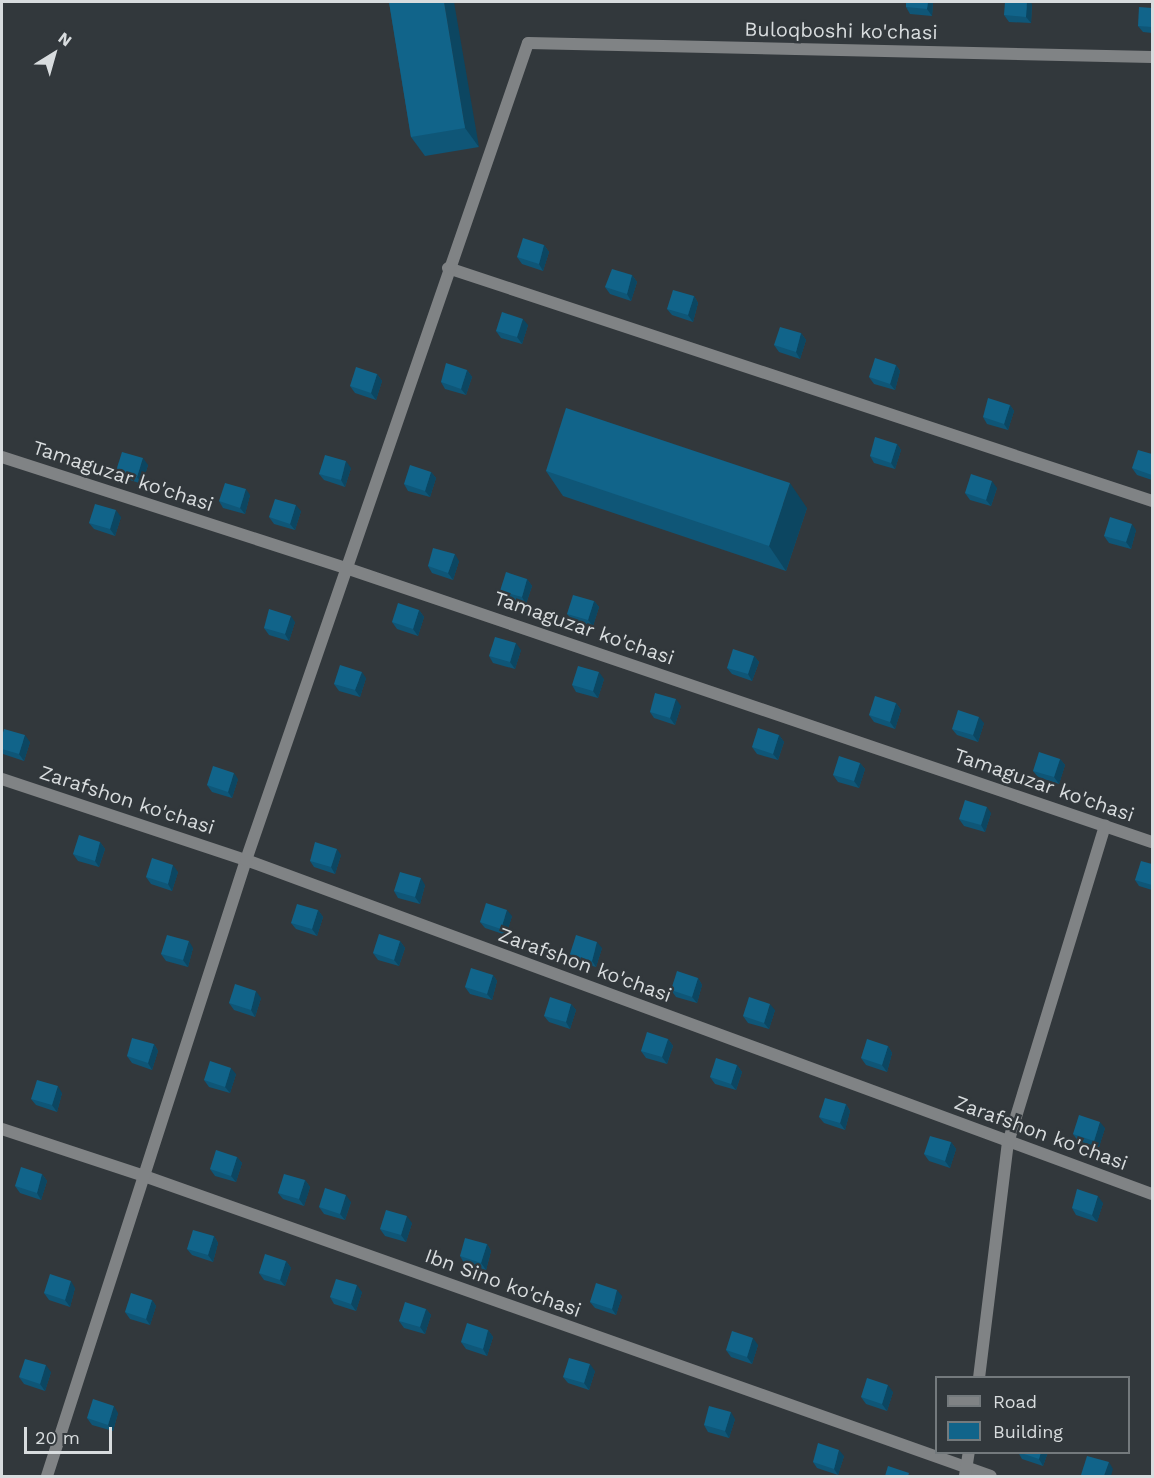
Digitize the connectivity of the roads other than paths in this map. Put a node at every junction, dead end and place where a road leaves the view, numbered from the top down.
1 (1152, 57) edge
2 (448, 268) junction
3 (2, 457) edge
4 (1152, 501) edge
5 (346, 568) junction
6 (2, 779) edge
7 (1105, 826) junction
8 (1152, 842) edge
9 (246, 860) junction
10 (2, 1129) edge
11 (1008, 1143) junction
12 (147, 1177) junction
13 (1152, 1194) edge
14 (979, 1376) edge
15 (969, 1454) edge
16 (966, 1472) edge
17 (47, 1476) edge
18 (991, 1476) edge

1 - 2 street, Buloqboshi ko'chasi
2 - 4 street
2 - 5 street
3 - 5 street, Tamaguzar ko'chasi
5 - 7 street, Tamaguzar ko'chasi
5 - 9 street
6 - 9 street, Zarafshon ko'chasi
7 - 8 street, Tamaguzar ko'chasi
7 - 11 street
9 - 11 street, Zarafshon ko'chasi
9 - 12 street
10 - 12 street, Ibn Sino ko'chasi
11 - 13 street, Zarafshon ko'chasi
11 - 14 street
12 - 16 street, Ibn Sino ko'chasi
12 - 17 street
15 - 16 street
16 - 18 street, Ibn Sino ko'chasi

